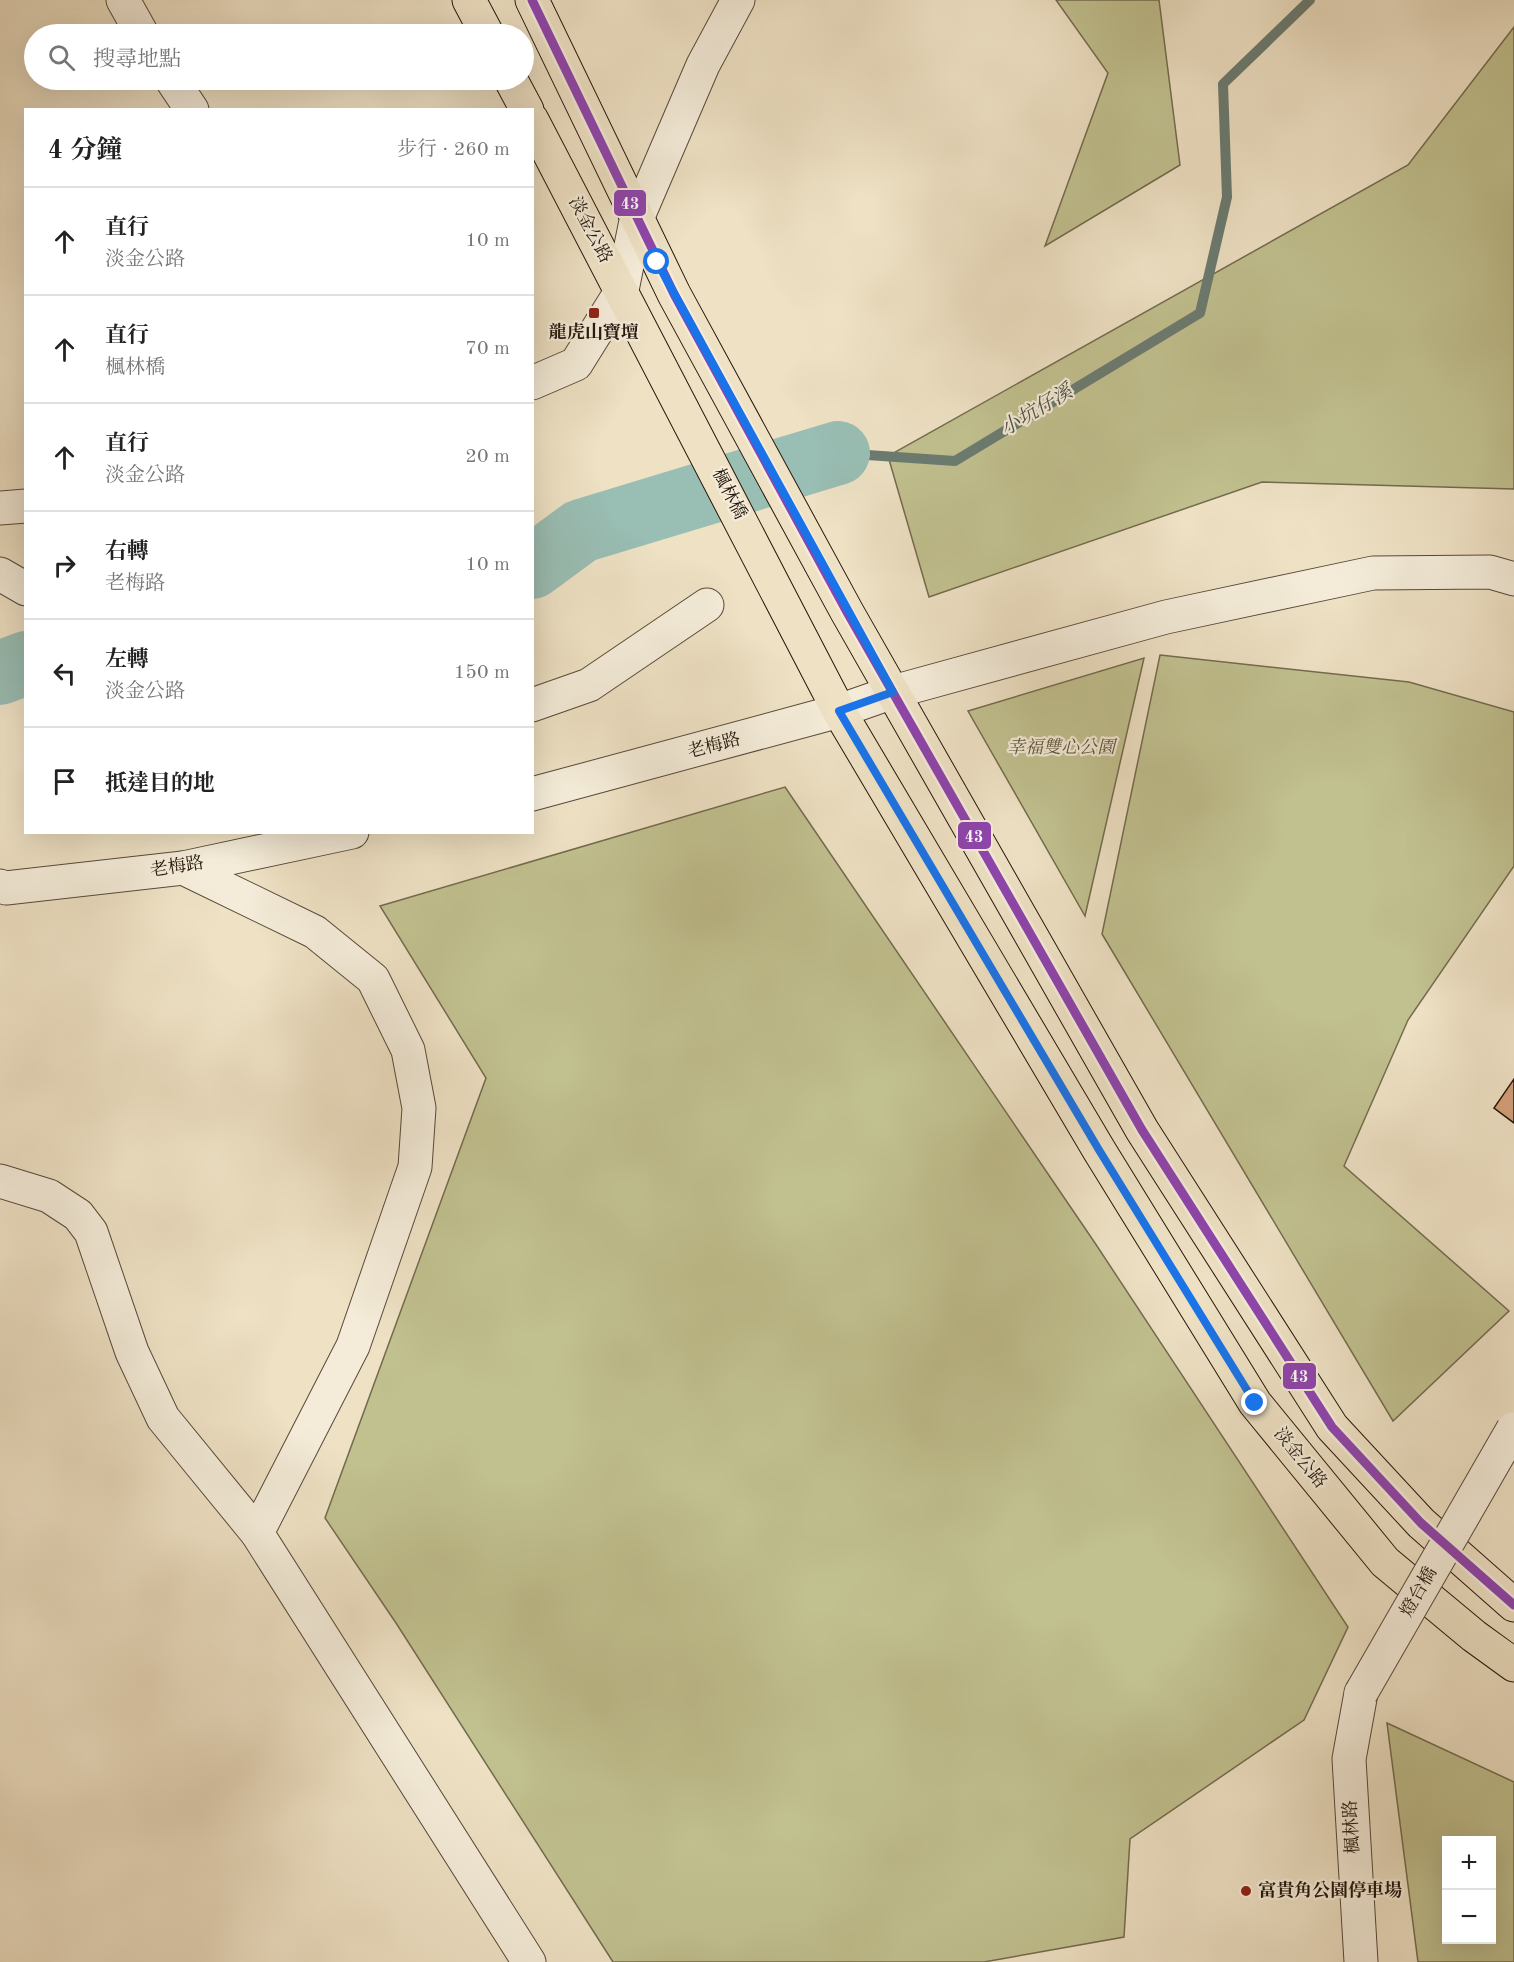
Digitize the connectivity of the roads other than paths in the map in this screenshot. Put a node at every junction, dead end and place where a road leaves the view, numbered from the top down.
1 (123, 0) edge
2 (469, 0) edge
3 (532, 0) edge
4 (738, 0) edge
5 (136, 24) edge
6 (482, 24) edge
7 (179, 90) edge
8 (516, 90) edge
9 (191, 108) edge
10 (526, 108) edge
11 (534, 124) edge
12 (636, 221) junction
13 (622, 290) junction
14 (648, 339) joint
15 (534, 382) edge
16 (24, 506) edge
17 (0, 508) edge
18 (0, 574) edge
19 (1514, 579) edge
20 (24, 588) edge
21 (707, 605) dead end
22 (809, 649) joint
23 (893, 692) junction
24 (534, 704) edge
25 (839, 711) junction
26 (534, 794) edge
27 (337, 834) edge
28 (314, 837) edge
29 (183, 868) junction
30 (0, 886) edge
31 (0, 1181) edge
32 (1514, 1428) edge
33 (256, 1533) junction
34 (1514, 1605) edge
35 (1514, 1665) edge
36 (1361, 1693) joint
37 (529, 1962) edge
38 (1361, 1962) edge

1 - 5 street
2 - 6 main road
3 - 12 main road
4 - 12 street
7 - 9 street
8 - 10 main road
11 - 13 main road, 淡金公路
12 - 13 street
12 - 23 main road
13 - 14 main road, 淡金公路
13 - 15 street
14 - 22 main road, 楓林橋
16 - 17 street
18 - 20 street
19 - 23 street, 老梅路
21 - 24 street
22 - 25 main road, 淡金公路
23 - 25 street, 老梅路
23 - 34 main road
25 - 26 street, 老梅路
25 - 35 main road, 淡金公路
27 - 28 street, 老梅路
28 - 29 street, 老梅路
29 - 30 street, 老梅路
29 - 33 street
31 - 33 street
32 - 36 street, 燈台橋, bridge
33 - 37 street
36 - 38 street, 楓林路

